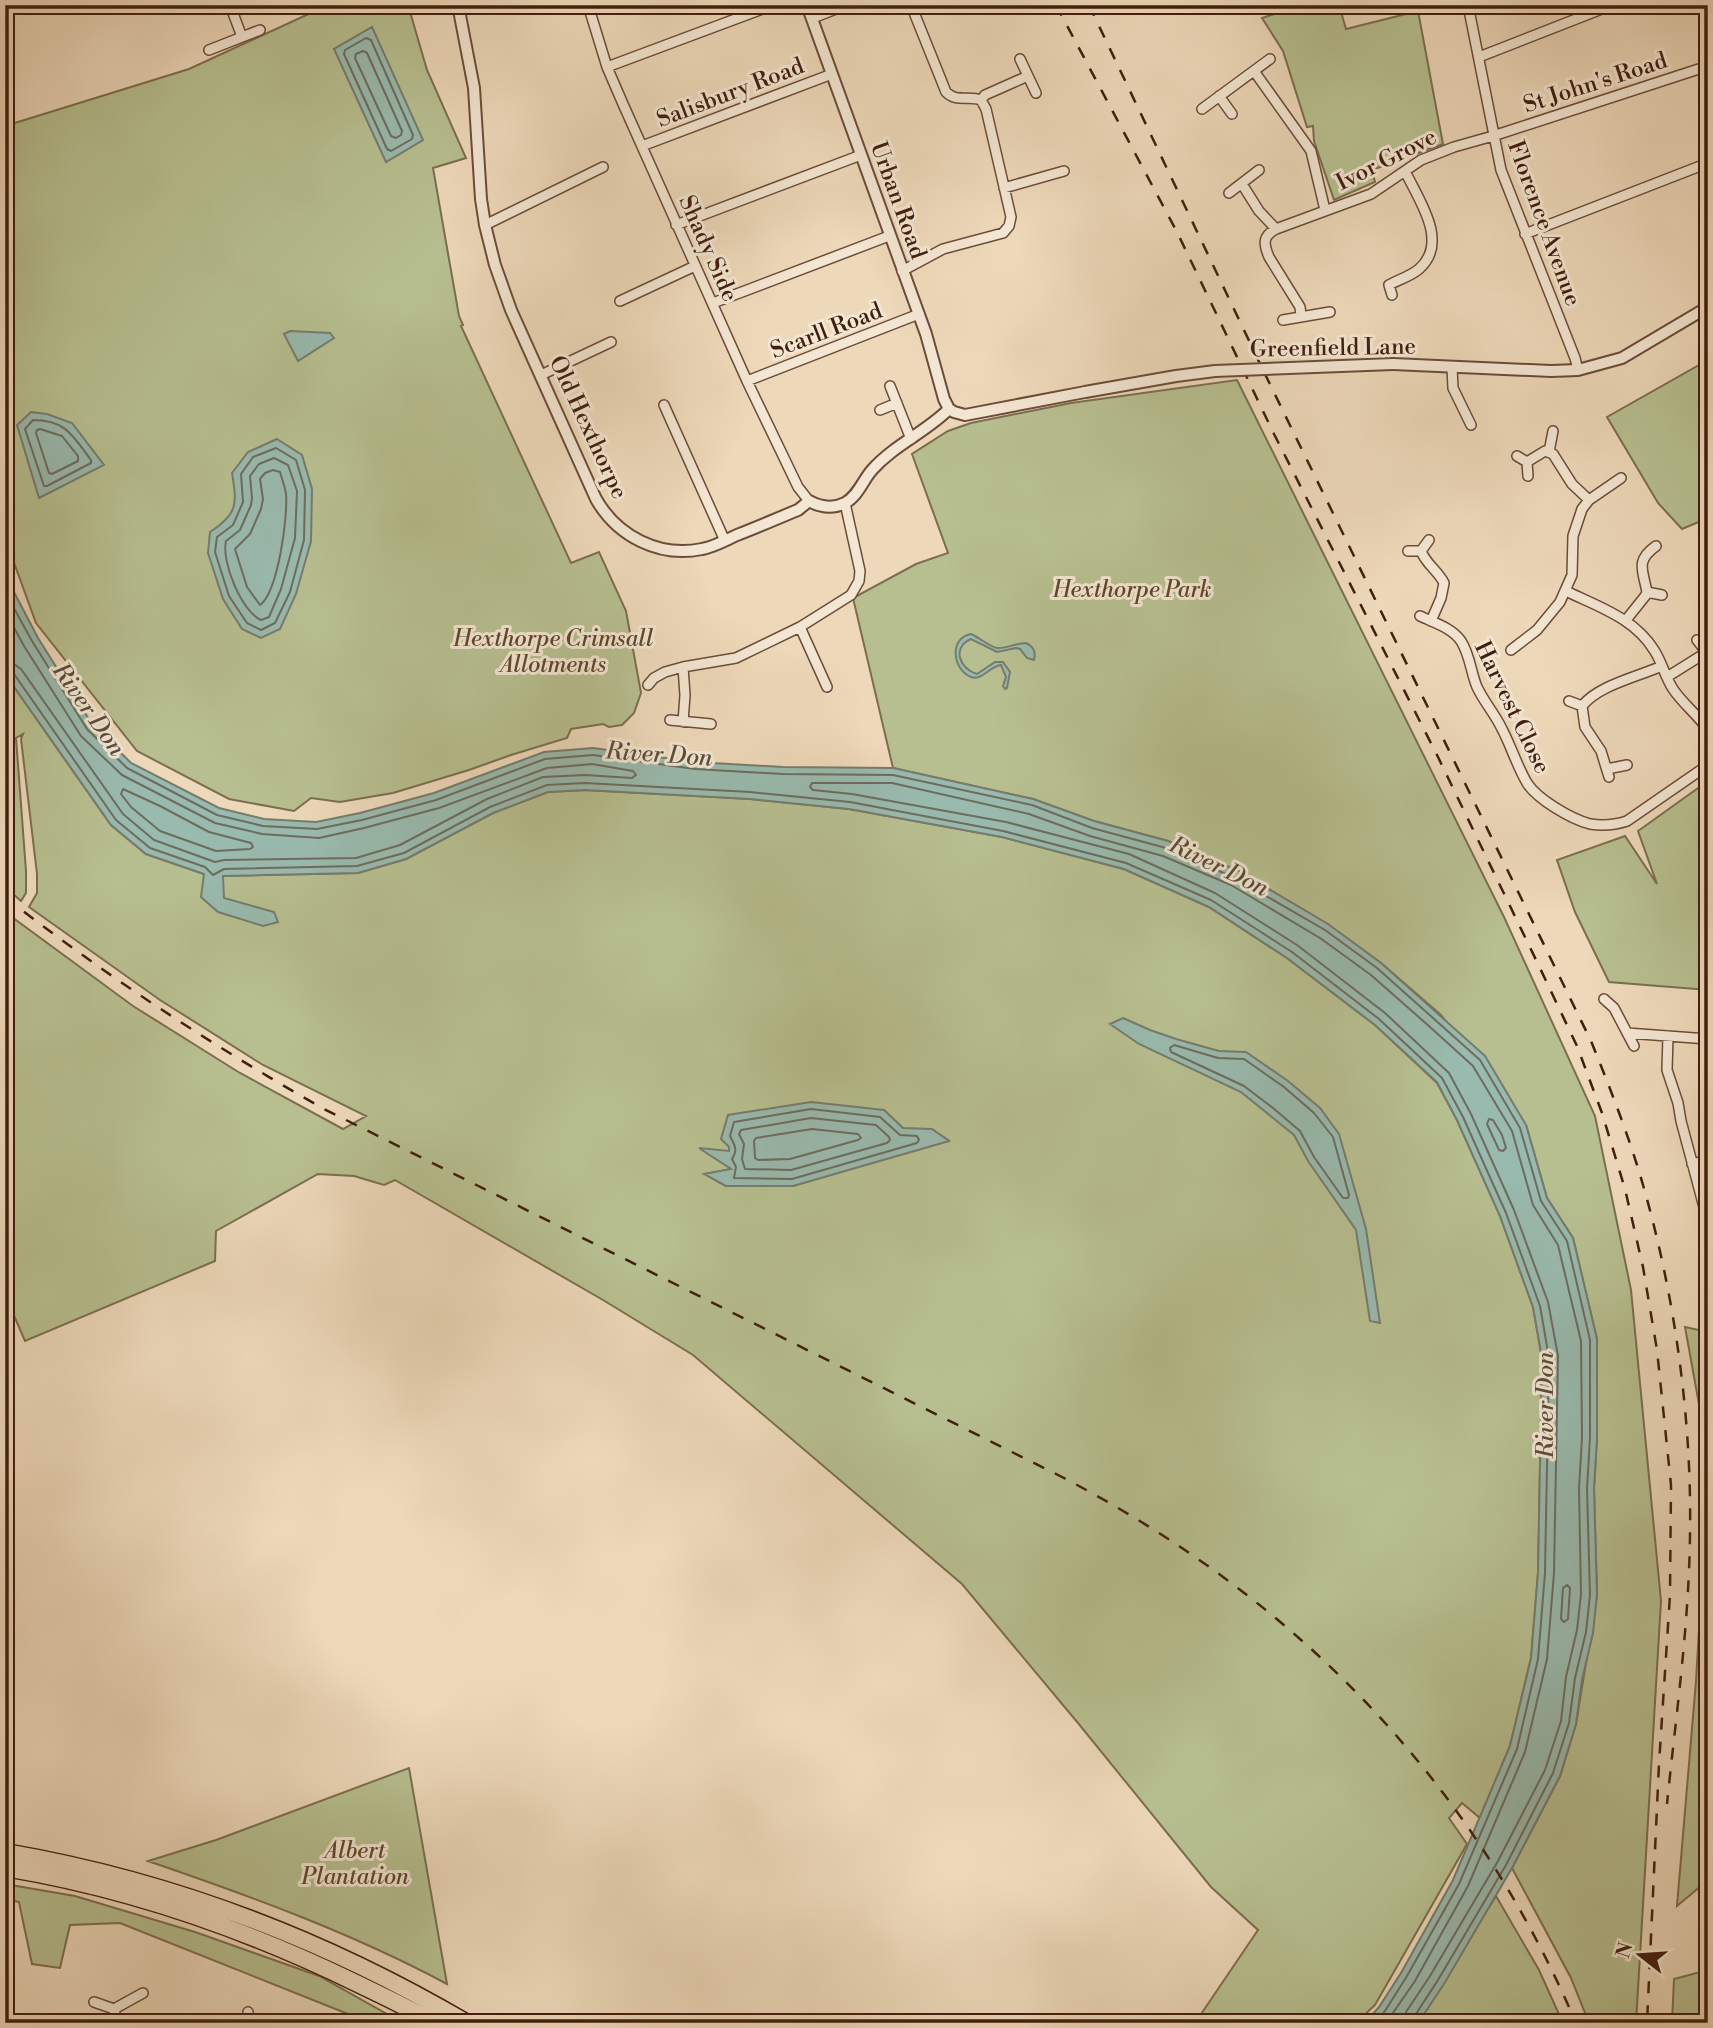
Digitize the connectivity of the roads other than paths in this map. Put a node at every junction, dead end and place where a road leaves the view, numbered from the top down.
1 (230, 5) edge
2 (458, 5) edge
3 (588, 5) edge
4 (773, 5) edge
5 (807, 5) edge
6 (846, 5) edge
7 (911, 5) edge
8 (1468, 5) edge
9 (1612, 5) edge
10 (813, 18) junction
11 (260, 30) dead end
12 (242, 37) junction
13 (209, 50) dead end
14 (1479, 57) junction
15 (1020, 59) dead end
16 (1270, 59) dead end
17 (1708, 66) edge
18 (607, 67) junction
19 (1254, 71) junction
20 (832, 74) junction
21 (1028, 76) junction
22 (1036, 93) dead end
23 (1219, 96) junction
24 (981, 100) junction
25 (1202, 109) dead end
26 (1232, 114) dead end
27 (1493, 136) junction
28 (642, 146) junction
29 (861, 155) junction
30 (1708, 163) edge
31 (603, 167) dead end
32 (1259, 170) dead end
33 (1064, 171) dead end
34 (1405, 171) junction
35 (1242, 184) junction
36 (1004, 188) junction
37 (1228, 193) dead end
38 (1325, 210) junction
39 (485, 225) junction
40 (677, 225) junction
41 (1276, 229) junction
42 (1525, 234) junction
43 (890, 236) junction
44 (695, 266) junction
45 (902, 271) junction
46 (1392, 295) dead end
47 (620, 300) dead end
48 (713, 303) junction
49 (1708, 307) edge
50 (1330, 312) dead end
51 (919, 314) junction
52 (1301, 316) junction
53 (1283, 320) dead end
54 (611, 342) dead end
55 (1452, 368) junction
56 (1578, 370) junction
57 (541, 376) junction
58 (747, 380) junction
59 (890, 386) dead end
60 (897, 403) junction
61 (664, 405) dead end
62 (949, 409) junction
63 (880, 410) dead end
64 (1471, 425) dead end
65 (1553, 431) dead end
66 (911, 439) junction
67 (1549, 452) junction
68 (1517, 456) dead end
69 (1527, 462) junction
70 (1528, 477) dead end
71 (1621, 478) dead end
72 (1589, 500) junction
73 (808, 501) junction
74 (845, 503) junction
75 (1429, 540) dead end
76 (725, 541) junction
77 (1656, 546) dead end
78 (1408, 551) dead end
79 (1421, 551) junction
80 (1566, 591) junction
81 (1647, 592) junction
82 (1662, 595) dead end
83 (1420, 616) dead end
84 (1626, 620) junction
85 (1431, 621) junction
86 (800, 627) junction
87 (1518, 627) dead end
88 (1525, 638) junction
89 (1697, 640) dead end
90 (1511, 650) dead end
91 (1707, 653) edge
92 (1662, 666) junction
93 (682, 667) junction
94 (1667, 677) junction
95 (648, 685) dead end
96 (827, 687) dead end
97 (1569, 701) dead end
98 (1582, 706) junction
99 (670, 720) dead end
100 (683, 722) junction
101 (711, 724) dead end
102 (1708, 730) edge
103 (1627, 765) dead end
104 (1708, 765) edge
105 (1604, 999) dead end
106 (1627, 1033) junction
107 (1668, 1036) junction
108 (1708, 1039) edge
109 (1634, 1046) dead end
110 (1708, 1160) edge
111 (1692, 1164) junction
112 (1708, 1222) edge
113 (5, 1852) edge
114 (5, 1868) edge
115 (143, 1993) dead end
116 (94, 2002) dead end
117 (114, 2009) junction
118 (117, 2023) edge
119 (435, 2023) edge
120 (467, 2023) edge

1 - 12 street
2 - 39 street, Old Hexthorpe
3 - 18 street, Shady Side
4 - 18 street
5 - 10 street, Urban Road
6 - 10 street
7 - 24 street
8 - 14 street, Florence Avenue
9 - 14 street
10 - 20 street, Urban Road
11 - 12 street
12 - 13 street
14 - 27 street, Florence Avenue
15 - 21 street
16 - 19 street
17 - 27 street, St John's Road
18 - 28 street, Shady Side
19 - 23 street
19 - 38 street
20 - 28 street, Salisbury Road
20 - 29 street, Urban Road
21 - 22 street
21 - 24 street
23 - 25 street
23 - 26 street
24 - 36 street
27 - 34 street, Ivor Grove
27 - 42 street, Florence Avenue
28 - 40 street, Shady Side
29 - 40 street
29 - 43 street, Urban Road
30 - 42 street
31 - 39 street
32 - 35 street
33 - 36 street
34 - 38 street, Ivor Grove
34 - 46 street
35 - 37 street
35 - 41 street
36 - 45 street
38 - 41 street, Ivor Grove
39 - 57 street, Old Hexthorpe
40 - 44 street, Shady Side
41 - 52 street
42 - 56 street, Florence Avenue
43 - 45 street, Urban Road
43 - 48 street
44 - 47 street
44 - 48 street, Shady Side
45 - 51 street, Urban Road
48 - 58 street, Shady Side
49 - 56 street, Greenfield Lane
50 - 52 street
51 - 58 street, Scarll Road
51 - 62 street, Urban Road
52 - 53 street
54 - 57 street
55 - 56 street, Greenfield Lane
55 - 62 street, Greenfield Lane, bridge
55 - 64 street
57 - 76 street, Old Hexthorpe
58 - 73 street, Shady Side
59 - 60 street
60 - 63 street
60 - 66 street
61 - 76 street
62 - 66 street
65 - 67 street
66 - 74 street
67 - 69 street
67 - 72 street
68 - 69 street
69 - 70 street
71 - 72 street
72 - 80 street
73 - 74 street
73 - 76 street, Old Hexthorpe
74 - 86 street
75 - 79 street
77 - 81 street
78 - 79 street
79 - 85 street
80 - 84 street
80 - 88 street
81 - 82 street
81 - 84 street
83 - 85 street, Harvest Close
84 - 92 street
85 - 104 street, Harvest Close
86 - 93 street
86 - 96 street
87 - 88 street
88 - 90 street
89 - 91 street
91 - 94 street
92 - 94 street
92 - 98 street
93 - 95 street
93 - 100 street
94 - 102 street
97 - 98 street
98 - 103 street
99 - 100 street
100 - 101 street
105 - 106 street
106 - 107 street
106 - 109 street
107 - 108 street
107 - 111 street
110 - 111 street
111 - 112 street
113 - 120 highway
114 - 119 highway
115 - 117 street
116 - 117 street
117 - 118 street

